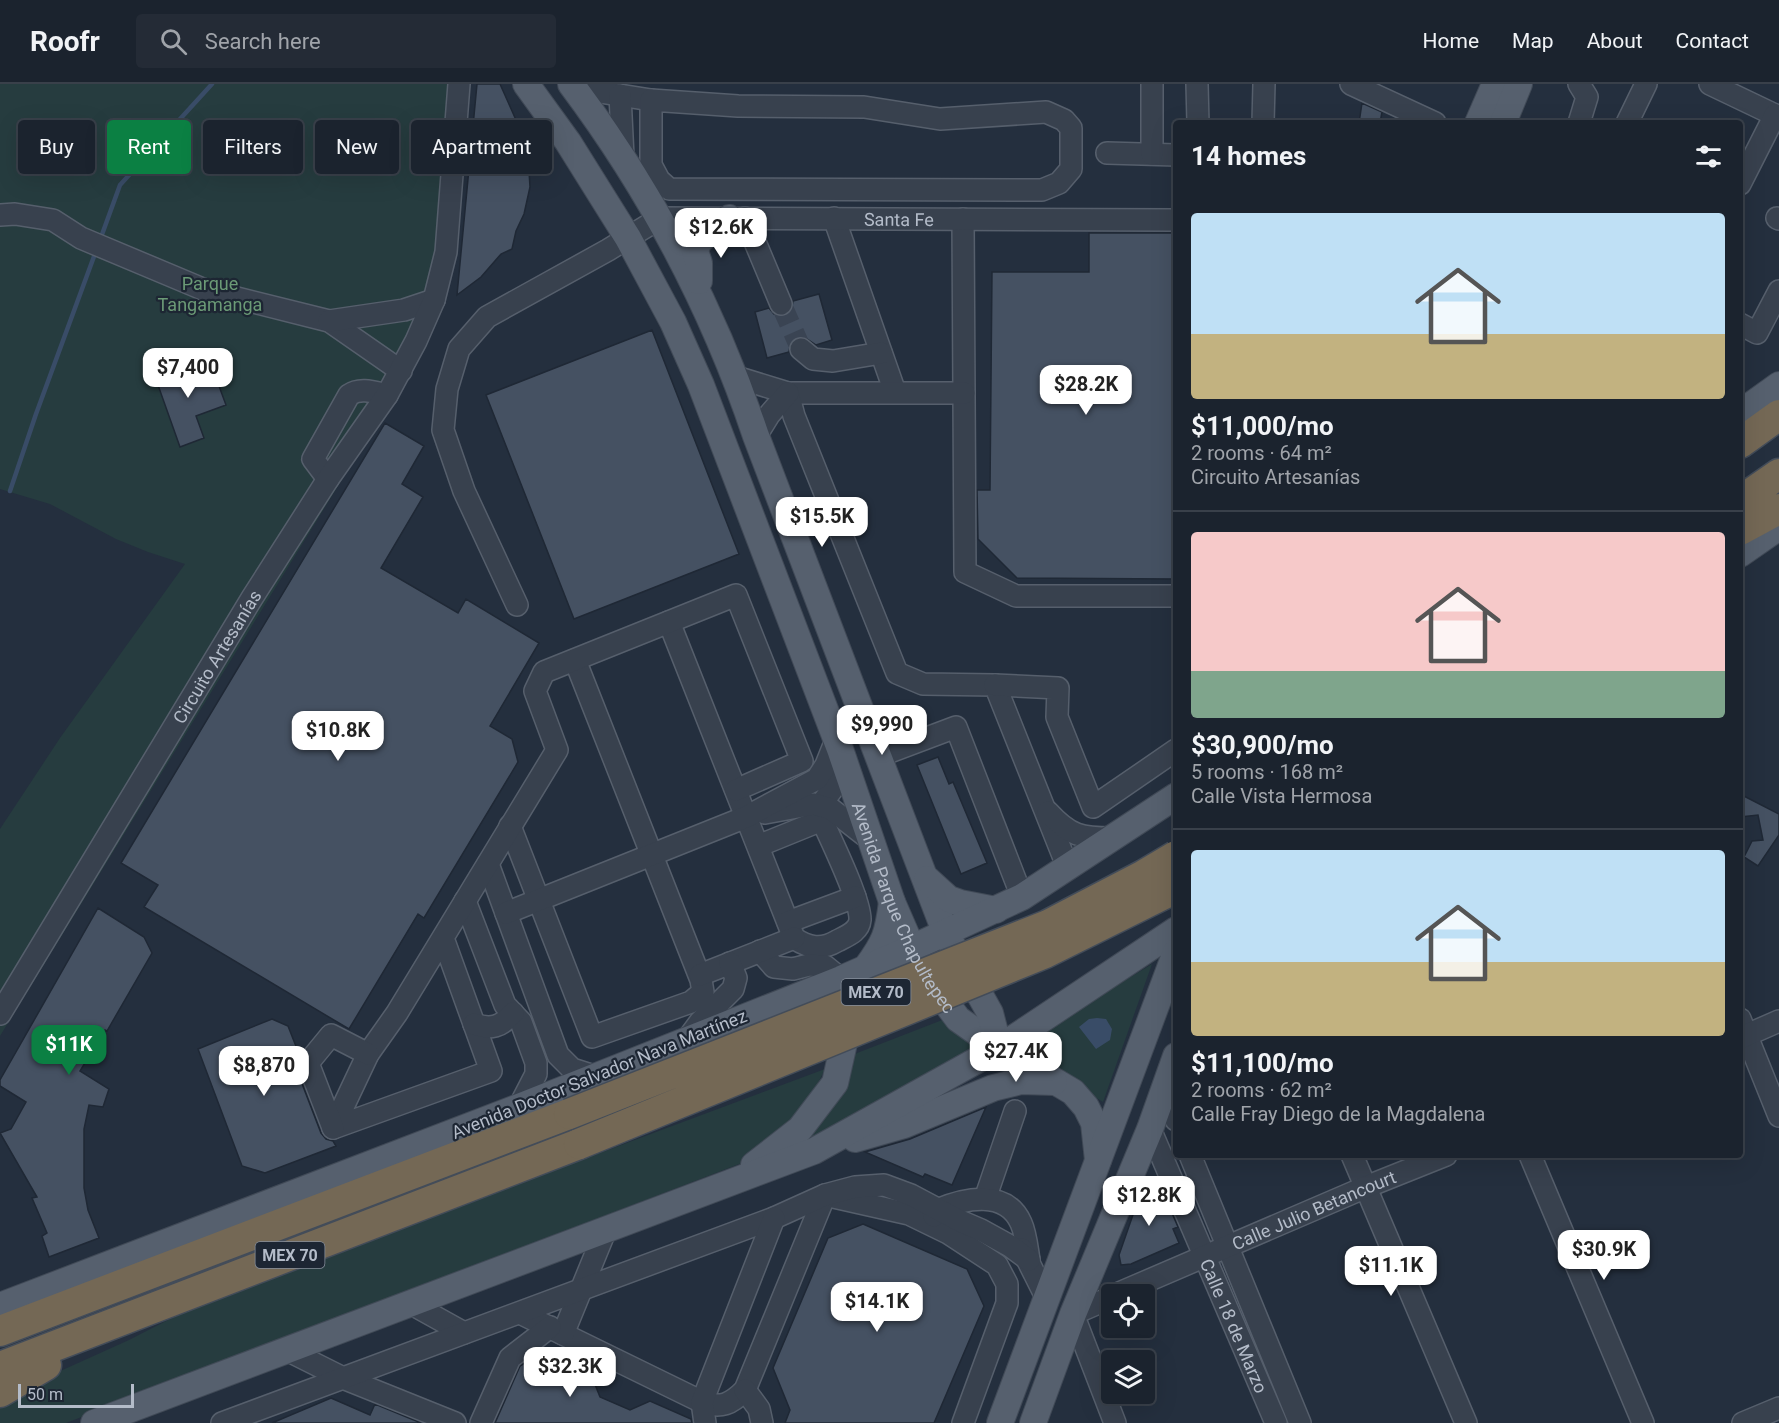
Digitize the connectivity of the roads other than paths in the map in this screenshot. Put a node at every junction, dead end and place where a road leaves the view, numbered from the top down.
1 (459, 84) edge
2 (526, 84) edge
3 (1152, 84) edge
4 (1197, 84) edge
5 (1264, 84) edge
6 (1351, 84) edge
7 (1495, 84) edge
8 (1519, 84) edge
9 (1579, 84) edge
10 (1646, 84) edge
11 (581, 86) edge
12 (1722, 87) edge
13 (620, 95) junction
14 (651, 100) junction
15 (1777, 116) edge
16 (1198, 120) edge
17 (1263, 120) edge
18 (1429, 120) edge
19 (1479, 120) edge
20 (1508, 120) edge
21 (1580, 120) edge
22 (1628, 120) edge
23 (1107, 153) dead end
24 (1152, 154) junction
25 (1173, 155) edge
26 (623, 158) junction
27 (1743, 178) edge
28 (651, 185) junction
29 (0, 215) edge
30 (660, 218) junction
31 (737, 218) junction
32 (834, 219) junction
33 (963, 219) junction
34 (1173, 220) edge
35 (628, 238) junction
36 (1779, 291) edge
37 (699, 293) junction
38 (434, 300) junction
39 (781, 304) tunnel mouth
40 (328, 321) junction
41 (1743, 326) edge
42 (801, 349) tunnel mouth
43 (881, 353) junction
44 (401, 371) junction
45 (736, 377) junction
46 (1779, 385) edge
47 (895, 392) junction
48 (788, 393) junction
49 (964, 393) junction
50 (387, 395) junction
51 (1743, 414) edge
52 (1779, 415) edge
53 (756, 436) junction
54 (1779, 439) edge
55 (1743, 441) edge
56 (1743, 464) edge
57 (1779, 474) edge
58 (328, 479) junction
59 (1743, 499) edge
60 (1779, 509) edge
61 (1779, 527) edge
62 (1743, 528) edge
63 (1743, 552) edge
64 (1173, 596) edge
65 (518, 605) dead end
66 (669, 622) junction
67 (575, 660) junction
68 (995, 686) junction
69 (867, 723) junction
70 (836, 740) junction
71 (1173, 752) edge
72 (879, 756) junction
73 (847, 769) junction
74 (736, 790) junction
75 (1173, 798) edge
76 (820, 806) junction
77 (1044, 807) junction
78 (1173, 809) edge
79 (1147, 815) junction
80 (746, 817) junction
81 (510, 826) junction
82 (1112, 838) junction
83 (873, 841) junction
84 (758, 846) junction
85 (652, 854) junction
86 (1173, 858) edge
87 (488, 864) junction
88 (1068, 868) junction
89 (924, 877) junction
90 (1173, 889) edge
91 (855, 897) junction
92 (1022, 897) junction
93 (539, 900) junction
94 (465, 901) junction
95 (892, 902) junction
96 (996, 910) junction
97 (506, 913) junction
98 (791, 930) junction
99 (1173, 932) edge
100 (946, 934) junction
101 (443, 938) junction
102 (912, 948) junction
103 (760, 951) junction
104 (1173, 960) edge
105 (730, 963) junction
106 (866, 968) junction
107 (700, 975) junction
108 (841, 978) junction
109 (532, 984) junction
110 (500, 992) junction
111 (513, 1013) junction
112 (661, 1013) junction
113 (0, 1014) edge
114 (1779, 1021) edge
115 (474, 1024) junction
116 (719, 1026) junction
117 (1743, 1031) edge
118 (1743, 1033) edge
119 (679, 1043) junction
120 (999, 1048) junction
121 (368, 1054) junction
122 (1173, 1065) edge
123 (594, 1076) junction
124 (1055, 1082) junction
125 (1164, 1091) junction
126 (519, 1107) junction
127 (1015, 1111) dead end
128 (1173, 1113) edge
129 (1779, 1116) edge
130 (333, 1128) junction
131 (1150, 1129) junction
132 (814, 1151) junction
133 (1191, 1158) edge
134 (1353, 1158) edge
135 (1438, 1158) edge
136 (1531, 1158) edge
137 (1098, 1160) junction
138 (735, 1180) junction
139 (1366, 1187) junction
140 (825, 1195) junction
141 (985, 1199) junction
142 (934, 1217) junction
143 (774, 1218) junction
144 (606, 1229) junction
145 (1227, 1247) junction
146 (1205, 1256) junction
147 (1029, 1260) junction
148 (126, 1283) junction
149 (1140, 1284) edge
150 (579, 1290) junction
151 (1046, 1297) junction
152 (1101, 1302) edge
153 (166, 1303) junction
154 (410, 1303) junction
155 (0, 1307) edge
156 (520, 1312) junction
157 (1073, 1314) junction
158 (0, 1331) edge
159 (557, 1331) junction
160 (464, 1333) junction
161 (287, 1350) junction
162 (0, 1366) edge
163 (343, 1378) junction
164 (745, 1390) junction
165 (0, 1392) edge
166 (702, 1402) junction
167 (1779, 1408) edge
168 (95, 1423) edge
169 (222, 1423) edge
170 (455, 1423) edge
171 (481, 1423) edge
172 (705, 1423) edge
173 (762, 1423) edge
174 (963, 1423) edge
175 (1000, 1423) edge
176 (1033, 1423) edge
177 (1115, 1423) edge
178 (1276, 1423) edge
179 (1300, 1423) edge
180 (1466, 1423) edge
181 (1643, 1423) edge
182 (1743, 1423) edge

1 - 38 street, Circuito Artesanías
2 - 35 main road, Avenida Parque Chapultepec
3 - 24 street
4 - 16 street
5 - 17 street
6 - 18 street
7 - 19 main road
8 - 20 main road
9 - 21 street
10 - 22 street
11 - 13 street
11 - 26 main road, Avenida Parque Chapultepec
12 - 15 street
13 - 14 street
13 - 26 street
14 - 28 street
14 - 28 street
15 - 27 street
23 - 24 street
24 - 25 street
26 - 28 main road, Avenida Parque Chapultepec
28 - 30 main road, Avenida Parque Chapultepec
29 - 40 street
30 - 31 street, Santa Fe
30 - 35 street
30 - 37 main road, Avenida Parque Chapultepec
31 - 32 street, Santa Fe
31 - 37 main road
31 - 39 street
32 - 33 street, Santa Fe
32 - 43 street
33 - 34 street, Santa Fe
33 - 49 street
35 - 65 street
35 - 70 main road, Avenida Parque Chapultepec
36 - 41 street
37 - 45 main road, Avenida Parque Chapultepec
38 - 40 street
38 - 44 street, Circuito Artesanías
40 - 44 street
42 - 43 street
43 - 47 street
44 - 50 street, Circuito Artesanías
45 - 48 street
45 - 53 main road, Avenida Parque Chapultepec
46 - 51 main road
47 - 48 street
47 - 49 street
48 - 53 street
48 - 68 street
49 - 64 street
50 - 58 street, Circuito Artesanías
50 - 58 street
52 - 55 highway
53 - 69 main road, Avenida Parque Chapultepec
54 - 56 highway
57 - 59 highway
58 - 113 street, Circuito Artesanías
60 - 62 highway
61 - 63 main road
66 - 67 street
66 - 74 street
66 - 74 street
67 - 81 street
67 - 85 street
68 - 71 street
68 - 77 street
69 - 72 main road, Avenida Parque Chapultepec
69 - 73 main road
70 - 73 main road, Avenida Parque Chapultepec
70 - 80 street
72 - 89 main road, Avenida Parque Chapultepec
72 - 92 street
73 - 76 street
73 - 83 main road, Avenida Parque Chapultepec
74 - 80 street
75 - 79 main road, Avenida Doctor Salvador Nava Martínez
76 - 80 street
76 - 83 street
77 - 82 street
77 - 88 street
78 - 79 main road
79 - 82 main road, Avenida Doctor Salvador Nava Martínez
80 - 84 street
80 - 85 street
81 - 87 street
81 - 93 street
82 - 88 main road, Avenida Doctor Salvador Nava Martínez
83 - 95 main road, Avenida Parque Chapultepec
84 - 91 street
84 - 98 street
85 - 93 street
85 - 107 street
86 - 148 highway, Avenida Doctor Salvador Nava Martínez / MEX 70, bridge
87 - 94 street
87 - 97 street
88 - 92 main road, Avenida Doctor Salvador Nava Martínez
89 - 96 main road
89 - 100 main road, Avenida Parque Chapultepec
90 - 153 highway, MEX 70, bridge
91 - 98 street
91 - 98 street
92 - 96 main road, Avenida Doctor Salvador Nava Martínez
93 - 97 street
93 - 112 street
94 - 101 street
94 - 110 street
95 - 102 main road, Avenida Parque Chapultepec
95 - 106 main road
96 - 100 main road, Avenida Doctor Salvador Nava Martínez
97 - 109 street
98 - 103 street
99 - 120 main road
100 - 102 main road, Avenida Doctor Salvador Nava Martínez
100 - 120 main road, Avenida Parque Chapultepec
101 - 115 street
101 - 121 street
102 - 106 main road, Avenida Doctor Salvador Nava Martínez
102 - 120 main road, Avenida Parque Chapultepec
103 - 105 street
103 - 108 street
104 - 137 main road
105 - 107 street
105 - 119 street
106 - 108 main road, Avenida Doctor Salvador Nava Martínez
107 - 112 street
108 - 116 main road, Avenida Doctor Salvador Nava Martínez
109 - 110 street
109 - 123 street
110 - 111 street
111 - 115 street
111 - 126 street
112 - 119 street
114 - 117 street
115 - 130 street
116 - 119 main road, Avenida Doctor Salvador Nava Martínez
116 - 138 main road
118 - 129 street
119 - 123 main road, Avenida Doctor Salvador Nava Martínez
120 - 124 main road
120 - 132 main road
121 - 130 street
121 - 130 street
122 - 125 main road
123 - 126 main road, Avenida Doctor Salvador Nava Martínez
124 - 132 main road
124 - 137 main road
125 - 128 street
125 - 131 main road
126 - 155 main road, Avenida Doctor Salvador Nava Martínez
127 - 141 street
131 - 146 street, Calle 18 de Marzo
131 - 157 main road
132 - 138 main road
133 - 145 street, Calle 18 de Marzo
134 - 139 street
135 - 139 street, Calle Julio Betancourt
136 - 181 street
137 - 151 main road
138 - 144 main road
139 - 145 street, Calle Julio Betancourt
139 - 180 street
140 - 142 street
140 - 143 street
140 - 164 street
141 - 142 street
141 - 147 street
142 - 147 street
142 - 174 street
143 - 150 street
143 - 166 street
144 - 150 street
144 - 154 main road
145 - 146 street, Calle Julio Betancourt
145 - 179 street, Calle 18 de Marzo
146 - 149 street, Calle Julio Betancourt
146 - 178 street, Calle 18 de Marzo
147 - 151 street
148 - 155 highway
148 - 158 highway, Avenida Doctor Salvador Nava Martínez / MEX 70
150 - 156 street
150 - 159 street
151 - 157 main road
151 - 175 main road
152 - 157 street
153 - 162 highway, MEX 70
153 - 165 highway
154 - 160 street
154 - 161 main road
156 - 159 street
156 - 160 street
157 - 176 main road
157 - 177 street
159 - 166 street
159 - 171 street
160 - 163 street
161 - 163 street
161 - 168 main road
163 - 169 street
163 - 170 street
164 - 166 street
164 - 173 street
166 - 172 street
167 - 182 street

